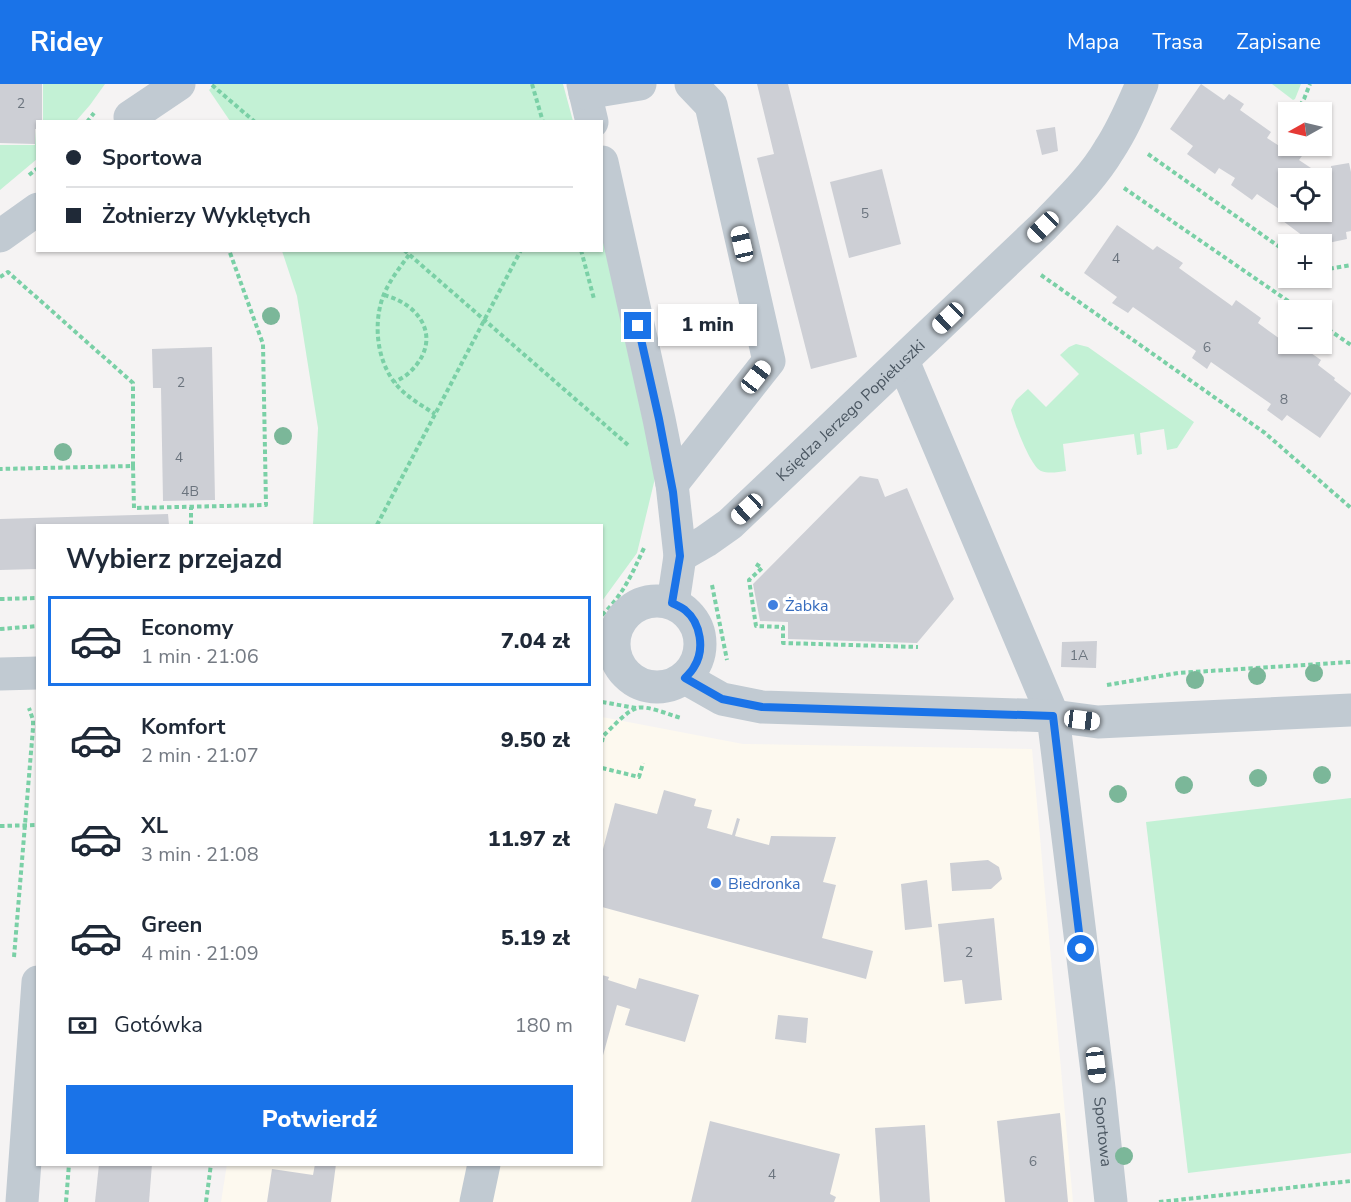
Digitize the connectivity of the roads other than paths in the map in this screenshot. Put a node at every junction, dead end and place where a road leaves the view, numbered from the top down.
1 (158, 84) edge
2 (179, 84) edge
3 (640, 84) edge
4 (691, 84) edge
5 (1142, 84) edge
6 (586, 100) edge
7 (128, 119) edge
8 (603, 167) edge
9 (36, 210) edge
10 (0, 236) edge
11 (903, 361) junction
12 (672, 484) junction
13 (680, 556) junction
14 (672, 603) junction
15 (610, 667) edge
16 (36, 673) edge
17 (0, 674) edge
18 (685, 678) junction
19 (1351, 710) edge
20 (1053, 716) junction
21 (26, 972) edge
22 (484, 1166) edge
23 (22, 1202) edge
24 (476, 1202) edge
25 (1111, 1202) edge

1 - 7 street
2 - 7 street
3 - 6 street
4 - 12 street
5 - 11 street, Księdza Jerzego Popiełuszki
8 - 12 street
9 - 10 street
11 - 13 street, Księdza Jerzego Popiełuszki
11 - 20 street, Sportowa
12 - 13 street
13 - 14 street
14 - 15 street
14 - 18 street
15 - 18 street
16 - 17 street
18 - 20 street
19 - 20 street
20 - 25 street, Sportowa
21 - 23 street
22 - 24 street

